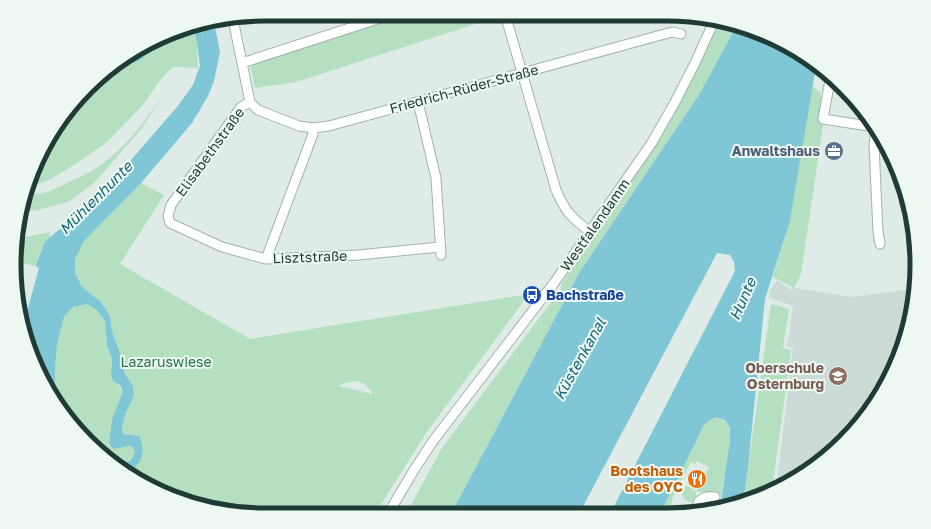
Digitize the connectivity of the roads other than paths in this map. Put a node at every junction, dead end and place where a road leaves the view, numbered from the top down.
1 (371, 21) edge
2 (507, 21) edge
3 (234, 23) edge
4 (712, 26) edge
5 (681, 34) dead end
6 (242, 63) junction
7 (522, 74) junction
8 (829, 83) edge
9 (250, 102) junction
10 (418, 102) junction
11 (867, 126) edge
12 (313, 128) junction
13 (875, 139) edge
14 (168, 216) joint
15 (591, 232) junction
16 (880, 244) dead end
17 (266, 259) junction
18 (715, 496) dead end
19 (697, 506) edge
20 (392, 508) edge

1 - 6 street
2 - 7 street
3 - 6 street, Elisabethstraße
4 - 15 street, Westfalendamm
5 - 7 street, Friedrich-Rüder-Straße
6 - 9 street, Elisabethstraße
7 - 10 street, Friedrich-Rüder-Straße
7 - 15 street
8 - 11 street
9 - 12 street, Friedrich-Rüder-Straße
9 - 14 street, Elisabethstraße
10 - 12 street, Friedrich-Rüder-Straße
10 - 17 street, Lisztstraße
12 - 17 street
13 - 16 street
14 - 17 street, Lisztstraße
15 - 20 street, Westfalendamm
18 - 19 street

